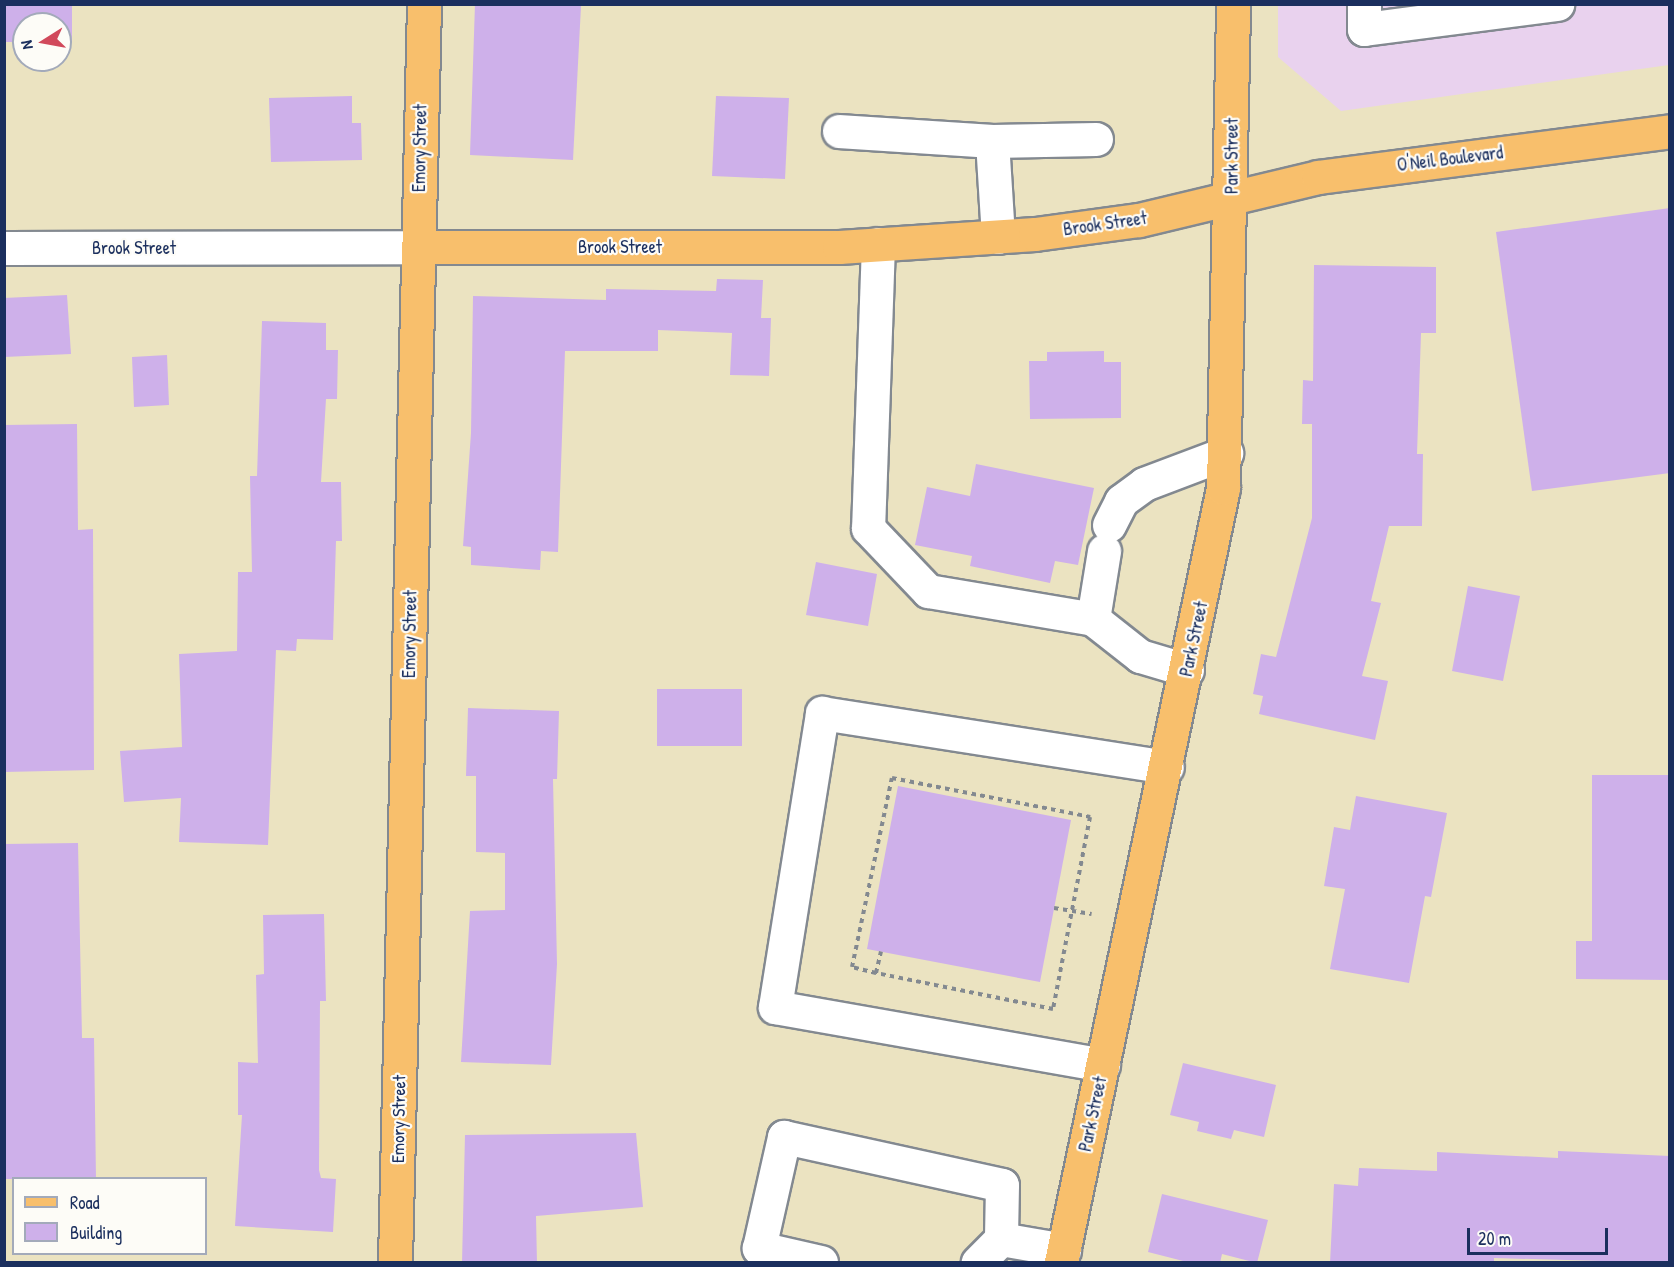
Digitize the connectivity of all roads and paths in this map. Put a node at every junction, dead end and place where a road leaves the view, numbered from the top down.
1 (424, 4) edge
2 (1233, 4) edge
3 (1364, 4) edge
4 (1557, 4) edge
5 (839, 131) dead end
6 (1670, 131) edge
7 (1096, 139) dead end
8 (992, 141) junction
9 (1232, 197) junction
10 (998, 237) junction
11 (878, 244) junction
12 (418, 247) junction
13 (4, 249) edge
14 (1226, 453) junction
15 (1093, 619) junction
16 (1187, 670) junction
17 (1167, 767) junction
18 (1054, 908) dead end
19 (1072, 911) junction
20 (1104, 915) dead end
21 (881, 952) dead end
22 (876, 973) junction
23 (1103, 1065) junction
24 (1001, 1239) junction
25 (1062, 1256) edge
26 (395, 1263) edge
27 (821, 1263) edge
28 (978, 1263) edge

1 - 12 main road, Emory Street
2 - 9 main road, Park Street
3 - 4 street
5 - 8 street
6 - 9 main road, O'Neil Boulevard
7 - 8 street
8 - 10 street
9 - 10 main road, Brook Street
9 - 14 main road, Park Street
10 - 11 main road, Brook Street
11 - 12 main road, Brook Street
11 - 15 street
12 - 13 street, Brook Street
12 - 26 main road, Emory Street
14 - 15 street
14 - 16 main road, Park Street
15 - 16 street
16 - 17 main road, Park Street
17 - 23 main road, Park Street
17 - 23 street
18 - 19 path
19 - 20 path
19 - 22 path
19 - 22 path
21 - 22 path
23 - 25 main road, Park Street
24 - 25 street
24 - 27 street
24 - 28 street

